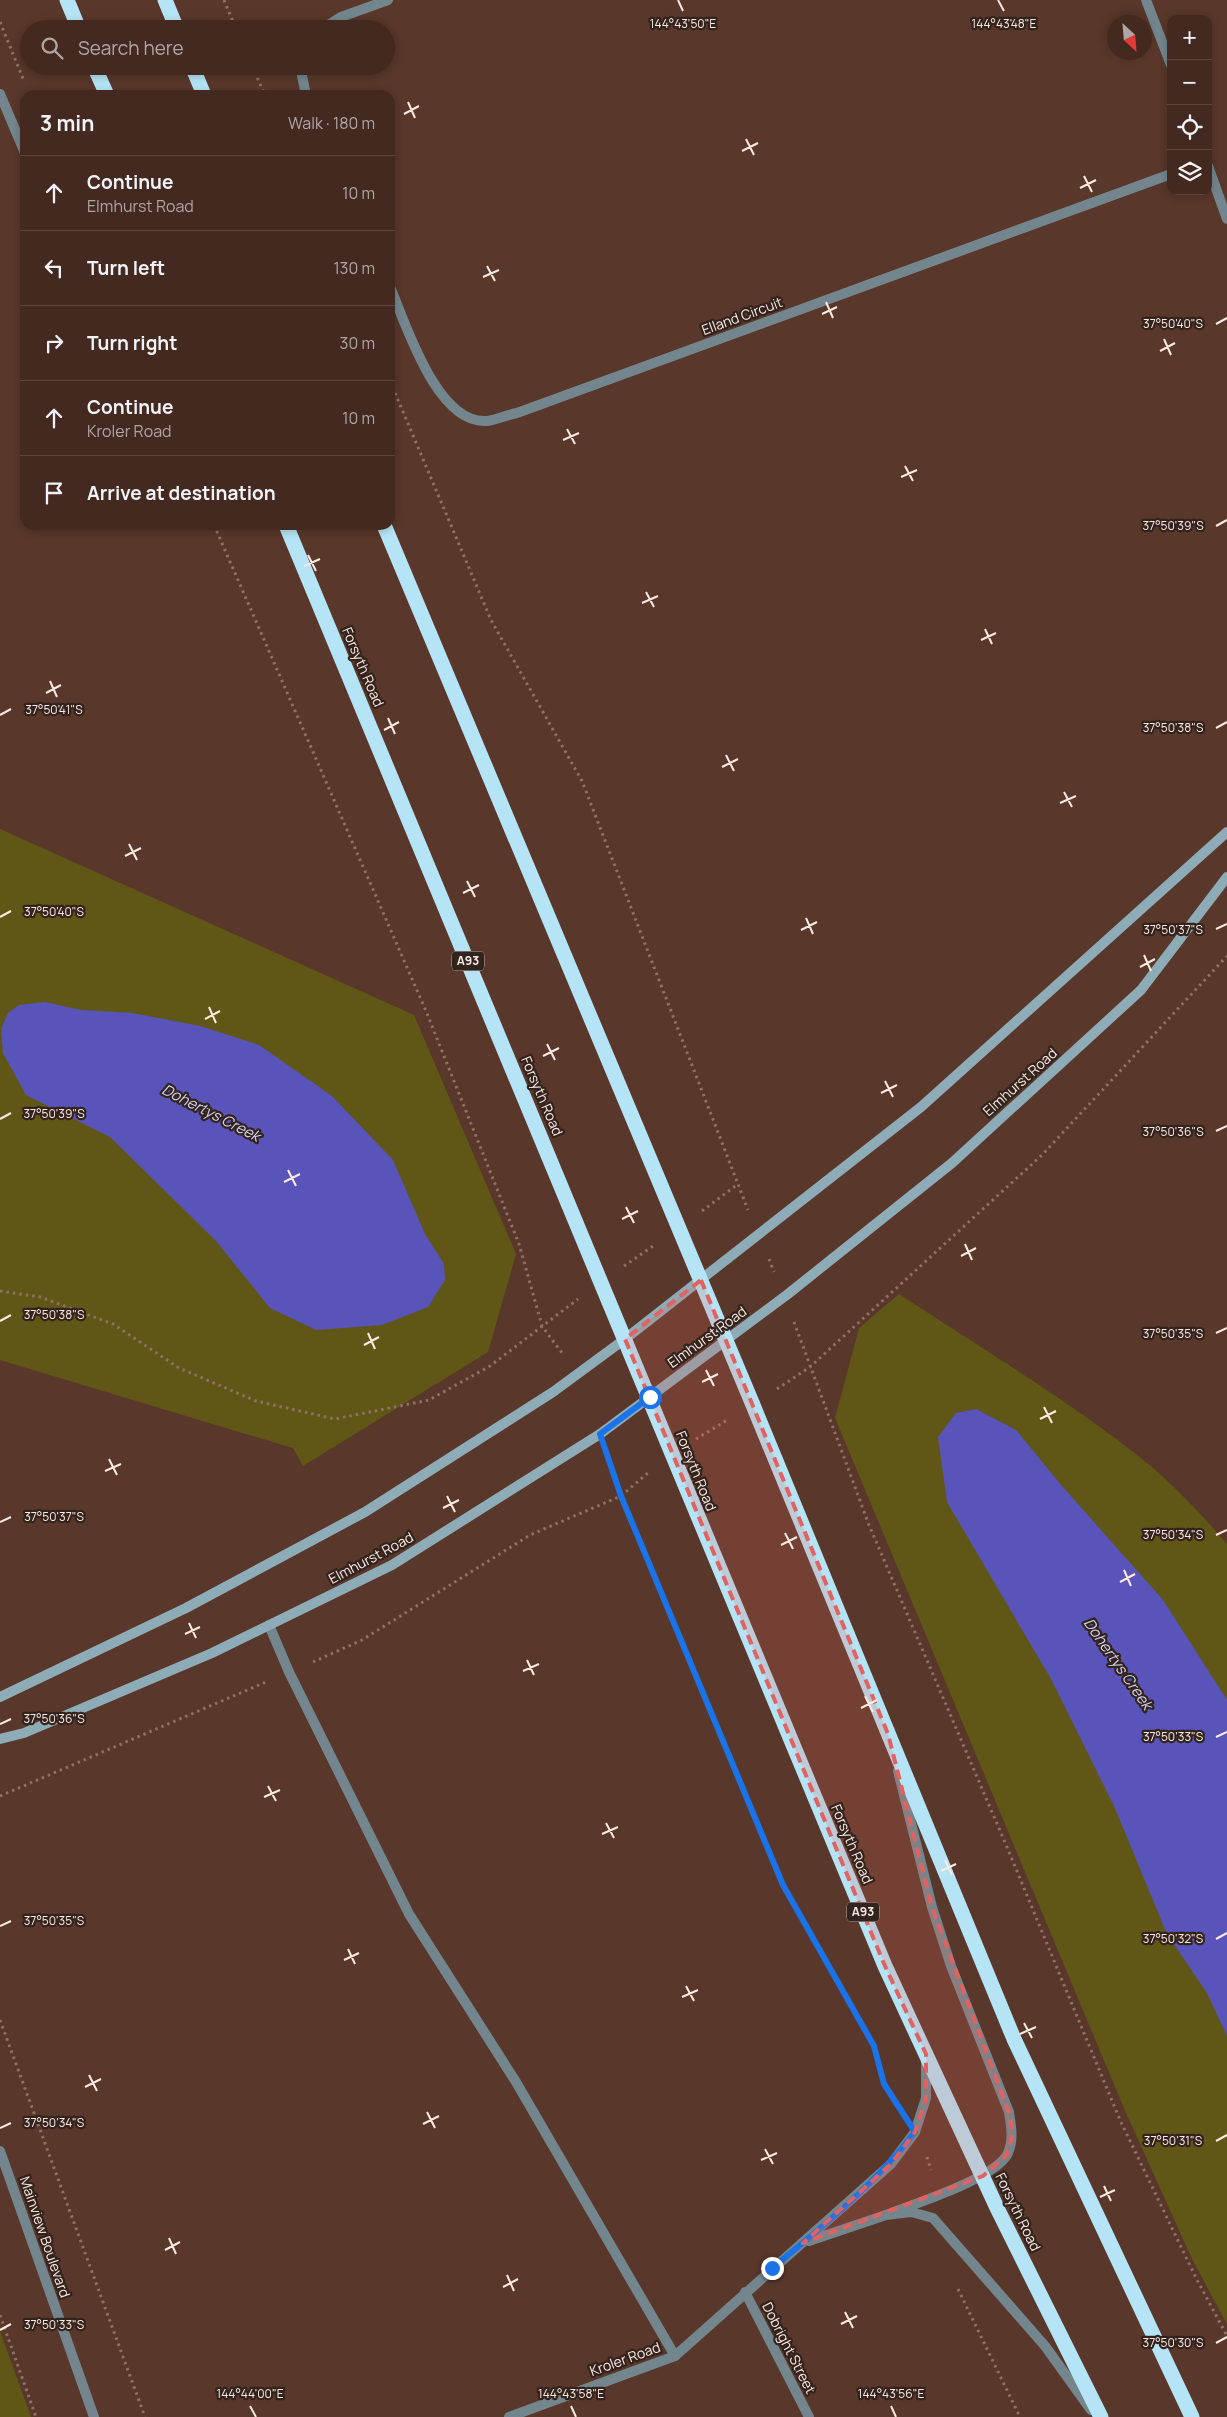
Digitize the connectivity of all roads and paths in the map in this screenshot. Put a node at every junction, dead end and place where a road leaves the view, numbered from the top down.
1 (66, 0) edge
2 (165, 0) edge
3 (224, 0) edge
4 (388, 0) edge
5 (1146, 0) edge
6 (75, 20) edge
7 (173, 20) edge
8 (232, 20) edge
9 (336, 20) edge
10 (0, 22) edge
11 (1169, 60) edge
12 (20, 69) edge
13 (22, 75) edge
14 (98, 75) edge
15 (196, 75) edge
16 (256, 75) edge
17 (302, 75) edge
18 (27, 86) dead end
19 (105, 90) edge
20 (202, 90) edge
21 (263, 90) edge
22 (305, 90) edge
23 (0, 94) edge
24 (20, 141) edge
25 (1167, 175) edge
26 (1212, 177) edge
27 (1227, 219) edge
28 (395, 298) edge
29 (395, 393) edge
30 (216, 530) edge
31 (288, 530) edge
32 (386, 530) edge
33 (1227, 832) edge
34 (1227, 877) edge
35 (738, 1184) dead end
36 (700, 1280) junction
37 (625, 1339) junction
38 (724, 1341) junction
39 (577, 1374) junction
40 (650, 1397) junction
41 (600, 1434) junction
42 (269, 1625) junction
43 (0, 1697) edge
44 (888, 1734) junction
45 (0, 1738) edge
46 (0, 2020) edge
47 (926, 2054) junction
48 (915, 2132) junction
49 (0, 2151) edge
50 (983, 2176) junction
51 (932, 2196) junction
52 (886, 2214) junction
53 (803, 2243) junction
54 (956, 2284) dead end
55 (745, 2292) junction
56 (0, 2315) edge
57 (674, 2356) junction
58 (36, 2417) edge
59 (94, 2417) edge
60 (146, 2417) edge
61 (509, 2417) edge
62 (809, 2417) edge
63 (1020, 2417) edge
64 (1096, 2417) edge
65 (1101, 2417) edge
66 (1192, 2417) edge

1 - 6 highway
2 - 7 highway
3 - 8 path
4 - 9 street
5 - 11 street
10 - 12 path
13 - 18 path
14 - 19 highway
15 - 20 highway
16 - 21 path
17 - 22 street
23 - 24 street
25 - 28 street, Elland Circuit
26 - 27 street
29 - 35 path
30 - 39 path
31 - 37 highway, Forsyth Road / A93
32 - 36 highway
33 - 36 street
34 - 38 street, Elmhurst Road
36 - 37 street
36 - 38 highway
37 - 39 street
37 - 40 highway, Forsyth Road / A93
38 - 40 street, Elmhurst Road
38 - 44 highway
39 - 43 street
40 - 41 street, Elmhurst Road
40 - 47 highway, Forsyth Road / A93
41 - 42 street, Elmhurst Road
41 - 48 path
42 - 45 street, Elmhurst Road
42 - 57 street
44 - 50 street
44 - 66 highway
46 - 60 path
47 - 48 street
47 - 50 highway, Forsyth Road / A93
48 - 51 path
48 - 53 street, Kroler Road
49 - 59 street, Mainview Boulevard
50 - 51 street
50 - 65 highway, Forsyth Road / A93
51 - 52 street
52 - 53 street
52 - 64 street
53 - 55 street, Kroler Road
54 - 63 path
55 - 57 street, Kroler Road
55 - 62 street, Dobright Street
56 - 58 path
57 - 61 street, Kroler Road

